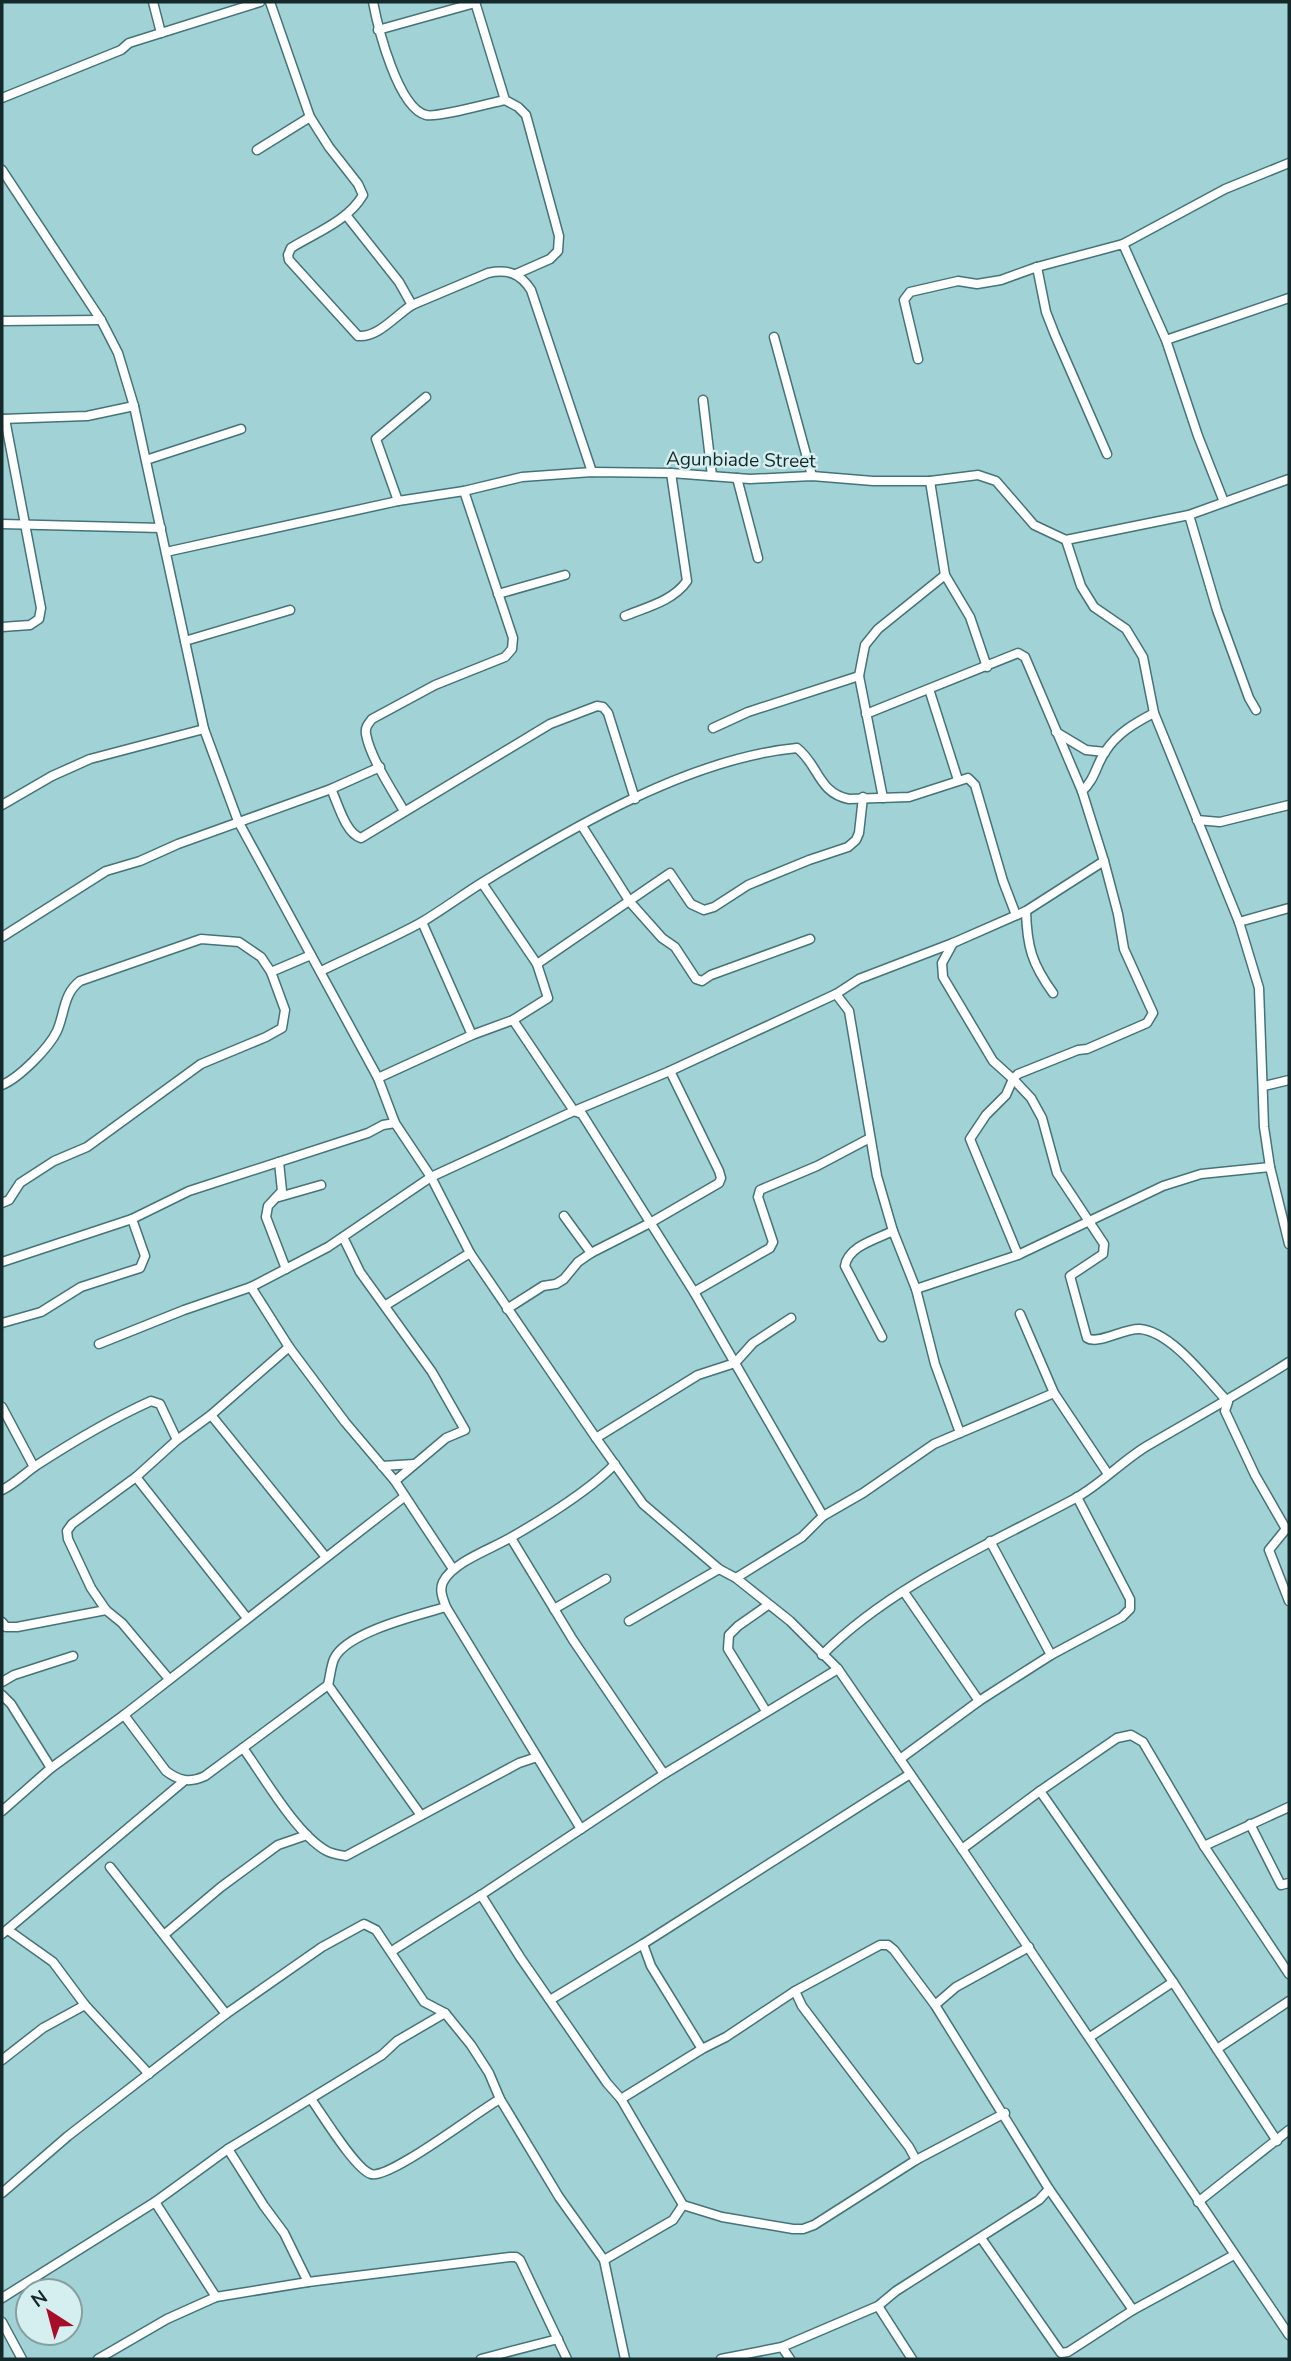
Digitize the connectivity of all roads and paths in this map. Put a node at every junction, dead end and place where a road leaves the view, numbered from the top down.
1 (153, 2) edge
2 (260, 2) edge
3 (270, 2) edge
4 (373, 2) edge
5 (475, 2) edge
6 (378, 30) junction
7 (161, 33) junction
8 (2, 98) edge
9 (505, 100) junction
10 (310, 117) junction
11 (257, 150) dead end
12 (1289, 163) edge
13 (2, 170) edge
14 (11, 185) junction
15 (2, 189) edge
16 (346, 215) junction
17 (1123, 244) junction
18 (1037, 267) junction
19 (516, 274) junction
20 (1289, 298) edge
21 (412, 304) junction
22 (101, 320) junction
23 (2, 321) edge
24 (774, 337) dead end
25 (1166, 340) junction
26 (918, 359) dead end
27 (426, 397) dead end
28 (703, 400) dead end
29 (134, 406) junction
30 (3, 419) edge
31 (241, 429) dead end
32 (1107, 454) dead end
33 (146, 460) junction
34 (592, 472) junction
35 (671, 473) junction
36 (812, 475) junction
37 (712, 476) junction
38 (737, 478) junction
39 (1289, 479) edge
40 (930, 481) junction
41 (464, 491) junction
42 (398, 501) junction
43 (1224, 502) junction
44 (1189, 515) junction
45 (2, 524) edge
46 (23, 524) junction
47 (161, 528) junction
48 (1066, 540) junction
49 (166, 552) junction
50 (758, 558) dead end
51 (565, 575) dead end
52 (945, 575) junction
53 (498, 594) junction
54 (290, 610) dead end
55 (625, 616) dead end
56 (2, 627) edge
57 (185, 641) junction
58 (987, 667) junction
59 (859, 676) junction
60 (929, 689) junction
61 (1256, 710) dead end
62 (1154, 713) junction
63 (866, 714) junction
64 (713, 728) dead end
65 (204, 729) junction
66 (1056, 732) junction
67 (1105, 752) junction
68 (380, 767) junction
69 (958, 780) junction
70 (331, 789) junction
71 (1082, 791) junction
72 (863, 797) junction
73 (883, 798) junction
74 (635, 799) junction
75 (2, 805) edge
76 (1289, 805) edge
77 (404, 811) junction
78 (1197, 820) junction
79 (238, 821) junction
80 (582, 826) junction
81 (1104, 861) junction
82 (482, 883) junction
83 (631, 902) junction
84 (1289, 908) edge
85 (1026, 911) junction
86 (1016, 915) junction
87 (422, 922) junction
88 (1239, 922) junction
89 (2, 937) edge
90 (810, 939) dead end
91 (953, 943) junction
92 (311, 955) junction
93 (537, 964) junction
94 (321, 971) junction
95 (271, 972) junction
96 (836, 993) junction
97 (1053, 993) dead end
98 (513, 1020) junction
99 (472, 1035) junction
100 (670, 1071) junction
101 (378, 1078) junction
102 (1013, 1079) junction
103 (1289, 1080) edge
104 (2, 1085) edge
105 (1264, 1086) junction
106 (574, 1111) junction
107 (395, 1123) junction
108 (870, 1138) junction
109 (279, 1162) junction
110 (1270, 1167) junction
111 (431, 1177) junction
112 (321, 1185) dead end
113 (279, 1197) junction
114 (2, 1203) edge
115 (564, 1216) dead end
116 (132, 1219) junction
117 (1090, 1221) junction
118 (650, 1223) junction
119 (893, 1231) junction
120 (343, 1237) junction
121 (1289, 1244) edge
122 (470, 1253) junction
123 (591, 1253) junction
124 (1018, 1255) junction
125 (2, 1262) edge
126 (286, 1269) junction
127 (251, 1287) junction
128 (916, 1289) junction
129 (694, 1292) junction
130 (386, 1305) junction
131 (508, 1309) junction
132 (1020, 1314) dead end
133 (791, 1318) dead end
134 (2, 1323) edge
135 (881, 1337) dead end
136 (99, 1344) dead end
137 (289, 1347) junction
138 (1289, 1362) edge
139 (736, 1363) junction
140 (1054, 1393) junction
141 (1228, 1402) junction
142 (2, 1407) edge
143 (211, 1415) junction
144 (960, 1433) junction
145 (596, 1438) junction
146 (177, 1440) junction
147 (414, 1464) junction
148 (615, 1464) junction
149 (382, 1466) junction
150 (34, 1467) junction
151 (1108, 1474) junction
152 (136, 1477) junction
153 (395, 1480) junction
154 (2, 1490) edge
155 (404, 1497) junction
156 (1077, 1497) junction
157 (823, 1516) junction
158 (1288, 1528) edge
159 (511, 1538) junction
160 (990, 1541) junction
161 (326, 1556) junction
162 (453, 1569) junction
163 (719, 1569) junction
164 (606, 1578) dead end
165 (736, 1578) junction
166 (904, 1592) junction
167 (1289, 1601) edge
168 (768, 1605) junction
169 (446, 1607) junction
170 (554, 1609) junction
171 (106, 1610) junction
172 (247, 1618) junction
173 (629, 1621) dead end
174 (2, 1622) edge
175 (822, 1655) junction
176 (1051, 1655) junction
177 (74, 1656) dead end
178 (838, 1670) junction
179 (169, 1679) junction
180 (2, 1682) edge
181 (328, 1685) junction
182 (2, 1695) edge
183 (979, 1701) junction
184 (766, 1711) junction
185 (124, 1715) junction
186 (243, 1748) junction
187 (537, 1757) junction
188 (900, 1759) junction
189 (51, 1768) junction
190 (664, 1774) junction
191 (910, 1774) junction
192 (184, 1781) junction
193 (1040, 1791) junction
194 (1289, 1807) edge
195 (2, 1811) edge
196 (420, 1814) junction
197 (1250, 1824) junction
198 (581, 1829) junction
199 (307, 1835) junction
200 (1204, 1846) junction
201 (962, 1849) junction
202 (110, 1867) dead end
203 (1289, 1883) edge
204 (481, 1895) junction
205 (5, 1932) edge
206 (165, 1934) junction
207 (643, 1944) junction
208 (1028, 1947) junction
209 (392, 1951) junction
210 (1289, 1974) edge
211 (1173, 1982) junction
212 (795, 1991) junction
213 (550, 2000) junction
214 (1289, 2001) edge
215 (85, 2005) junction
216 (935, 2005) junction
217 (445, 2013) junction
218 (226, 2014) junction
219 (1090, 2037) junction
220 (702, 2049) junction
221 (1217, 2049) junction
222 (2, 2060) edge
223 (149, 2074) junction
224 (311, 2099) junction
225 (500, 2099) junction
226 (621, 2099) junction
227 (1005, 2113) junction
228 (1289, 2130) edge
229 (1277, 2140) junction
230 (228, 2150) junction
231 (916, 2160) junction
232 (1049, 2189) junction
233 (2, 2193) edge
234 (1056, 2198) junction
235 (1039, 2200) junction
236 (155, 2202) junction
237 (1198, 2202) junction
238 (683, 2205) junction
239 (981, 2238) junction
240 (1234, 2255) junction
241 (604, 2260) junction
242 (308, 2283) junction
243 (216, 2297) junction
244 (2, 2298) edge
245 (878, 2306) junction
246 (1133, 2310) junction
247 (2, 2322) edge
248 (1289, 2335) edge
249 (558, 2339) junction
250 (782, 2347) junction
251 (22, 2359) edge
252 (98, 2359) edge
253 (481, 2359) edge
254 (567, 2359) edge
255 (625, 2359) edge
256 (721, 2359) edge
257 (790, 2359) edge
258 (912, 2359) edge

1 - 7 street
2 - 7 street
3 - 10 street
4 - 6 street
5 - 6 street
5 - 9 street
6 - 9 street
7 - 8 street
9 - 19 street
10 - 11 street
10 - 16 street
12 - 17 street
13 - 14 street
14 - 15 street
14 - 22 street
16 - 21 street
16 - 21 street
17 - 18 street
17 - 25 street
18 - 26 street
18 - 32 street
19 - 21 street
19 - 34 street
20 - 25 street
22 - 23 street
22 - 29 street
24 - 36 street
25 - 43 street
27 - 42 street
28 - 37 street
29 - 30 street
29 - 33 street
30 - 46 street
31 - 33 street
33 - 47 street
34 - 35 street, Agunbiade Street
34 - 41 street, Agunbiade Street
35 - 37 street, Agunbiade Street
35 - 55 street
36 - 38 street, Agunbiade Street
36 - 40 street, Agunbiade Street
37 - 38 street, Agunbiade Street
38 - 50 street
39 - 43 street
40 - 48 street, Agunbiade Street
40 - 52 street
41 - 42 street, Agunbiade Street
41 - 53 street
42 - 49 street, Agunbiade Street
43 - 44 street
44 - 48 street
44 - 61 street
45 - 46 street
46 - 47 street
46 - 56 street
47 - 49 street
48 - 62 street
49 - 57 street
51 - 53 street
52 - 58 street
52 - 59 street
53 - 68 street
54 - 57 street
57 - 65 street
58 - 60 street
58 - 66 street
59 - 63 street
59 - 64 street
60 - 63 street
60 - 69 street
62 - 67 street
62 - 78 street
63 - 73 street
65 - 75 street
65 - 79 street
66 - 67 street
66 - 71 street
67 - 71 street
68 - 70 street
68 - 77 street
69 - 73 street
69 - 86 street
70 - 77 street
70 - 79 street
71 - 81 street
72 - 73 street
72 - 74 street
72 - 83 street
74 - 77 street
74 - 80 street
76 - 78 street
78 - 88 street
79 - 89 street
79 - 92 street
80 - 82 street
80 - 83 street
81 - 85 street
81 - 102 street
82 - 87 street
82 - 93 street
83 - 90 street
83 - 93 street
84 - 88 street
85 - 86 street
85 - 97 street
86 - 91 street
87 - 94 street
87 - 99 street
88 - 105 street
91 - 96 street
91 - 102 street
92 - 94 street
92 - 95 street
93 - 98 street
94 - 101 street
95 - 104 street
95 - 114 street
96 - 100 street
96 - 108 street
98 - 99 street
98 - 106 street
99 - 101 street
100 - 106 street
100 - 118 street
101 - 107 street
102 - 117 street
102 - 124 street
103 - 105 street
105 - 110 street
106 - 111 street
106 - 118 street
107 - 109 street
107 - 111 street
108 - 119 street
108 - 129 street
109 - 113 street
109 - 116 street
110 - 117 street
110 - 121 street
111 - 120 street
111 - 122 street
112 - 113 street
113 - 126 street
115 - 123 street
116 - 125 street
116 - 134 street
117 - 124 street
117 - 141 street
118 - 123 street
118 - 129 street
119 - 128 street
119 - 135 street
120 - 126 street
120 - 130 street
122 - 130 street
122 - 131 street
123 - 131 street
124 - 128 street
126 - 127 street
127 - 136 street
127 - 137 street
128 - 144 street
129 - 139 street
130 - 147 street
131 - 145 street
132 - 140 street
133 - 139 street
137 - 143 street
137 - 149 street
138 - 141 street
139 - 145 street
139 - 157 street
140 - 144 street
140 - 151 street
141 - 151 street
141 - 158 street
142 - 150 street
143 - 146 street
143 - 161 street
144 - 157 street
145 - 148 street
146 - 150 street
146 - 152 street
147 - 149 street
147 - 153 street
148 - 159 street
148 - 163 street
149 - 153 street
150 - 154 street
151 - 156 street
152 - 171 street
152 - 172 street
153 - 155 street
155 - 161 street
155 - 162 street
156 - 160 street
156 - 176 street
157 - 165 street
158 - 167 street
159 - 162 street
159 - 170 street
160 - 166 street
160 - 176 street
161 - 172 street
162 - 169 street
163 - 165 street
163 - 173 street
164 - 170 street
165 - 168 street
166 - 175 street
166 - 183 street
168 - 175 street
168 - 184 street
169 - 181 street
169 - 187 street
170 - 190 street
171 - 174 street
171 - 179 street
172 - 179 street
175 - 178 street
176 - 183 street
177 - 180 street
178 - 184 street
178 - 188 street
179 - 185 street
181 - 186 street
181 - 196 street
182 - 189 street
183 - 188 street
184 - 190 street
185 - 189 street
185 - 192 street
186 - 192 street
186 - 199 street
187 - 196 street
187 - 198 street
188 - 191 street
189 - 195 street
190 - 198 street
191 - 201 street
191 - 207 street
192 - 205 street
193 - 200 street
193 - 201 street
193 - 211 street
194 - 197 street
196 - 199 street
197 - 200 street
197 - 203 street
198 - 204 street
199 - 206 street
200 - 210 street
201 - 208 street
202 - 206 street
204 - 209 street
204 - 213 street
205 - 215 street
206 - 218 street
207 - 213 street
207 - 220 street
208 - 216 street
208 - 219 street
209 - 217 street
209 - 218 street
211 - 219 street
211 - 221 street
212 - 216 street
212 - 220 street
212 - 231 street
213 - 226 street
214 - 221 street
215 - 222 street
215 - 223 street
216 - 227 street
217 - 224 street
217 - 225 street
218 - 223 street
219 - 237 street
220 - 226 street
221 - 229 street
223 - 233 street
224 - 225 street
224 - 230 street
225 - 241 street
226 - 238 street
227 - 231 street
227 - 232 street
228 - 229 street
229 - 237 street
230 - 236 street
230 - 242 street
231 - 238 street
232 - 234 street
232 - 235 street
234 - 235 street
234 - 246 street
235 - 239 street
236 - 243 street
236 - 244 street
237 - 240 street
238 - 241 street
239 - 245 street
239 - 246 street
240 - 246 street
240 - 248 street
241 - 255 street
242 - 243 street
242 - 249 street
243 - 252 street
245 - 250 street
245 - 258 street
247 - 251 street
249 - 253 street
249 - 254 street
250 - 256 street
250 - 257 street

